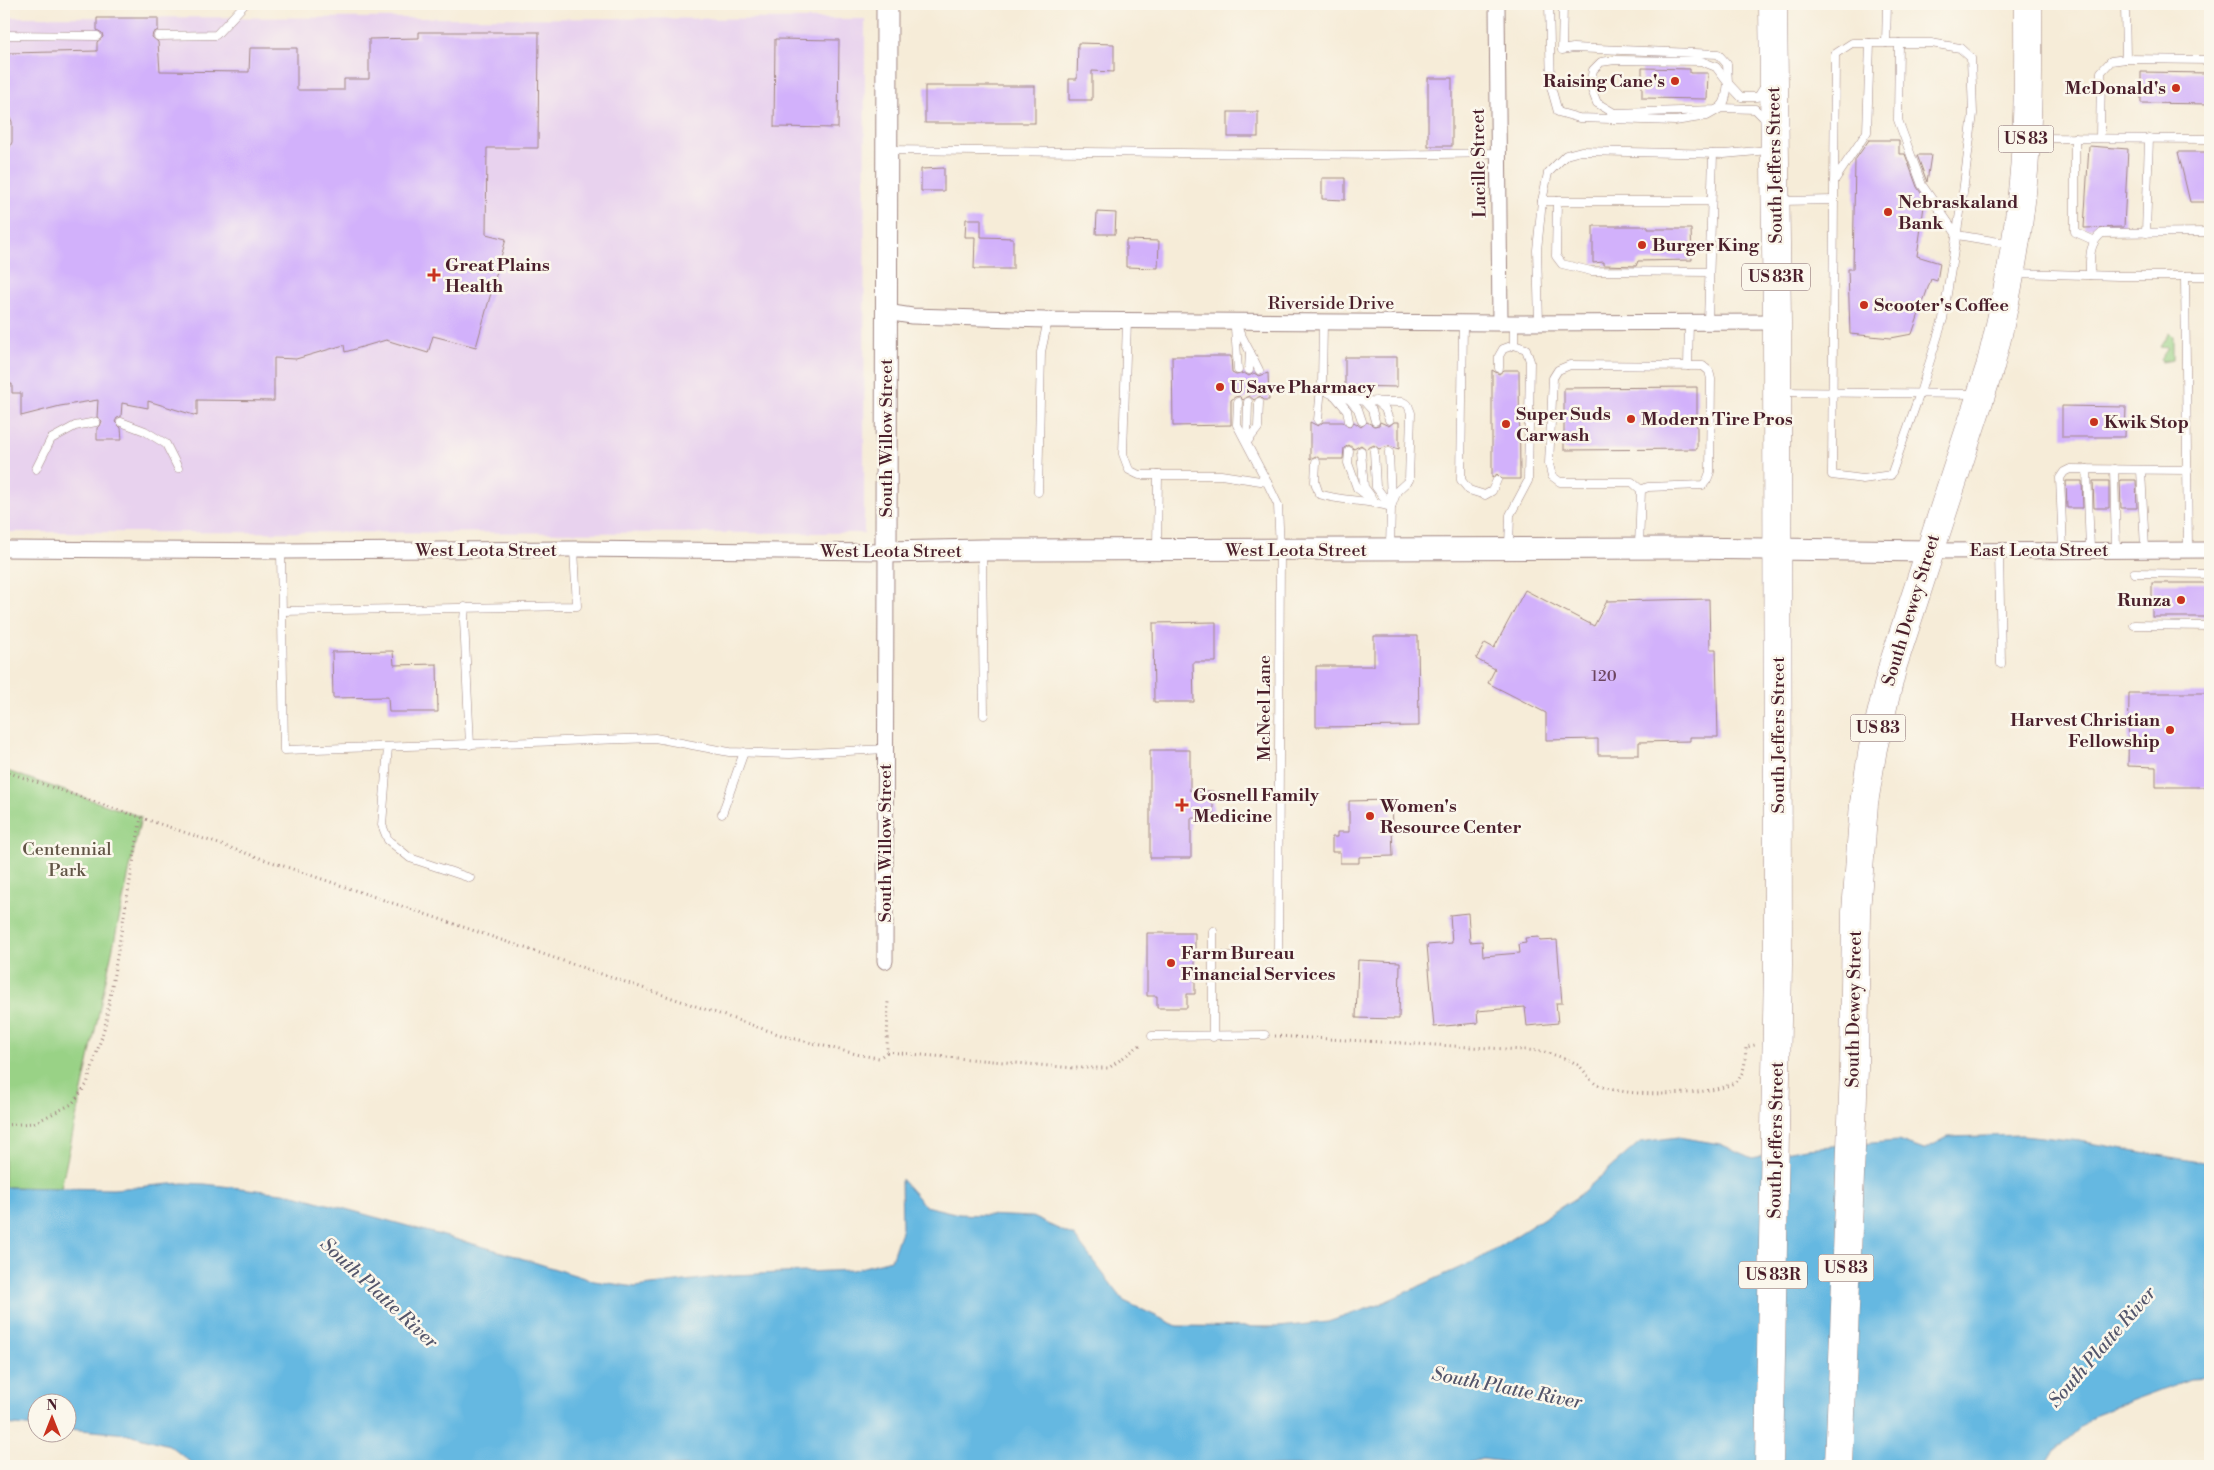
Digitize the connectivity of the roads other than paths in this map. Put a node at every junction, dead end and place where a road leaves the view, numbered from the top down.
1 (245, 4) edge
2 (887, 4) edge
3 (1497, 4) edge
4 (1550, 4) edge
5 (1563, 4) edge
6 (1773, 4) edge
7 (1887, 4) edge
8 (2028, 4) edge
9 (2125, 4) edge
10 (4, 35) edge
11 (97, 36) dead end
12 (158, 36) dead end
13 (1870, 43) junction
14 (1886, 43) junction
15 (1900, 43) junction
16 (1562, 50) junction
17 (1550, 59) junction
18 (2126, 59) junction
19 (2210, 60) edge
20 (1773, 72) junction
21 (1728, 83) junction
22 (1720, 108) junction
23 (2026, 138) junction
24 (2075, 138) junction
25 (2100, 138) junction
26 (2149, 138) junction
27 (2210, 139) edge
28 (1774, 141) junction
29 (887, 150) junction
30 (1498, 153) junction
31 (1713, 154) junction
32 (1834, 182) junction
33 (1834, 200) junction
34 (1542, 201) junction
35 (1557, 201) junction
36 (1711, 201) junction
37 (1775, 201) junction
38 (2210, 232) edge
39 (2146, 233) junction
40 (1957, 235) junction
41 (2093, 240) junction
42 (2015, 245) junction
43 (1709, 272) junction
44 (2011, 273) junction
45 (2090, 275) junction
46 (2185, 276) junction
47 (2210, 276) edge
48 (886, 312) junction
49 (1048, 320) junction
50 (1127, 320) junction
51 (1234, 321) junction
52 (1323, 322) junction
53 (1463, 322) junction
54 (1539, 322) junction
55 (1689, 322) junction
56 (1708, 322) junction
57 (1777, 322) junction
58 (1507, 323) junction
59 (1514, 345) junction
60 (1250, 352) junction
61 (1688, 366) junction
62 (1499, 368) dead end
63 (1238, 370) dead end
64 (1249, 370) dead end
65 (1259, 370) dead end
66 (1322, 386) junction
67 (1777, 392) junction
68 (1834, 393) junction
69 (1920, 393) junction
70 (1981, 394) junction
71 (1335, 396) junction
72 (1348, 398) junction
73 (1363, 400) junction
74 (1376, 401) junction
75 (1238, 402) dead end
76 (1248, 402) dead end
77 (1259, 402) dead end
78 (1318, 420) dead end
79 (1389, 420) dead end
80 (1362, 421) dead end
81 (1375, 421) dead end
82 (96, 422) dead end
83 (121, 422) dead end
84 (1349, 422) dead end
85 (1247, 442) junction
86 (1348, 451) dead end
87 (1361, 451) dead end
88 (1374, 451) dead end
89 (1389, 452) dead end
90 (1316, 462) dead end
91 (178, 468) dead end
92 (36, 469) dead end
93 (2087, 469) junction
94 (2114, 469) junction
95 (2141, 470) junction
96 (2188, 470) junction
97 (1158, 475) junction
98 (1498, 480) dead end
99 (1267, 482) junction
100 (1641, 490) junction
101 (1038, 492) dead end
102 (1374, 501) junction
103 (1391, 507) junction
104 (4, 549) edge
105 (574, 549) junction
106 (1509, 549) junction
107 (1638, 549) junction
108 (2063, 549) junction
109 (2090, 549) junction
110 (2116, 549) junction
111 (2145, 549) junction
112 (2188, 549) junction
113 (982, 550) junction
114 (1156, 550) junction
115 (1280, 550) junction
116 (1390, 550) junction
117 (1777, 550) junction
118 (1999, 550) junction
119 (2210, 550) edge
120 (281, 551) junction
121 (1930, 551) junction
122 (886, 552) junction
123 (2134, 573) dead end
124 (2210, 574) edge
125 (465, 607) junction
126 (282, 611) junction
127 (2134, 625) dead end
128 (2210, 626) edge
129 (2002, 664) dead end
130 (984, 715) dead end
131 (470, 745) junction
132 (388, 747) junction
133 (886, 749) junction
134 (744, 752) junction
135 (722, 814) dead end
136 (470, 878) dead end
137 (1214, 931) dead end
138 (1214, 956) junction
139 (885, 961) dead end
140 (1152, 1036) road end
141 (1265, 1036) road end
142 (1213, 1037) junction
143 (1769, 1466) edge
144 (1839, 1466) edge

1 - 12 lane
2 - 29 main road, South Willow Street
3 - 30 street, Lucille Street
4 - 17 lane
5 - 16 lane
6 - 20 highway, South Jeffers Street / US 83R
7 - 14 lane
8 - 23 highway, South Dewey Street / US 83
9 - 18 lane
10 - 11 lane
13 - 14 lane
13 - 32 lane
13 - 32 lane
14 - 15 lane
15 - 40 lane
15 - 40 lane
16 - 17 lane
16 - 21 lane
17 - 22 lane
18 - 19 lane
18 - 25 lane
20 - 21 lane
20 - 28 highway, South Jeffers Street / US 83R
21 - 22 lane
21 - 22 lane
22 - 28 lane
23 - 24 lane
23 - 42 highway, South Dewey Street / US 83
24 - 25 lane
24 - 41 lane
25 - 26 lane
26 - 27 lane
26 - 39 lane
28 - 31 lane
28 - 37 highway, South Jeffers Street / US 83R
29 - 30 lane
29 - 48 main road, South Willow Street
30 - 58 street, Lucille Street
31 - 34 lane
31 - 36 lane
32 - 33 lane
33 - 37 lane
33 - 68 lane
34 - 35 lane
34 - 54 lane
35 - 36 lane
35 - 43 lane
36 - 43 lane
37 - 57 highway, South Jeffers Street / US 83R
38 - 39 lane
39 - 41 lane
40 - 42 lane
40 - 69 lane
41 - 45 lane
42 - 44 highway, South Dewey Street / US 83
43 - 56 lane
44 - 45 lane
44 - 70 highway, South Dewey Street / US 83
45 - 46 lane
46 - 47 lane
46 - 96 lane
48 - 49 street, Riverside Drive
48 - 122 main road, South Willow Street
49 - 50 street, Riverside Drive
49 - 101 lane
50 - 51 street, Riverside Drive
50 - 97 lane
51 - 52 street, Riverside Drive
51 - 60 lane
51 - 63 lane
52 - 53 street, Riverside Drive
52 - 66 lane
53 - 58 street, Riverside Drive
53 - 98 lane
54 - 55 street, Riverside Drive
54 - 58 street, Riverside Drive
55 - 56 street, Riverside Drive
55 - 61 lane
56 - 57 street, Riverside Drive
57 - 67 highway, South Jeffers Street / US 83R
58 - 59 lane
59 - 62 lane
59 - 106 lane
60 - 64 lane
60 - 65 lane
61 - 100 lane
61 - 100 lane
66 - 71 lane
66 - 78 lane
67 - 68 lane
67 - 117 highway, South Jeffers Street / US 83R
68 - 69 lane
68 - 69 lane
69 - 70 lane
70 - 121 highway, South Dewey Street / US 83
71 - 72 lane
71 - 84 lane
72 - 73 lane
72 - 80 lane
73 - 74 lane
73 - 81 lane
74 - 79 lane
74 - 103 lane
75 - 85 lane, McNeel Lane
76 - 85 lane
77 - 85 lane
82 - 92 lane
83 - 91 lane
85 - 99 lane, McNeel Lane
86 - 102 lane
87 - 102 lane
88 - 103 lane
89 - 103 lane
90 - 102 lane
93 - 94 lane
93 - 108 lane
93 - 109 lane
94 - 95 lane
94 - 110 lane
95 - 96 lane
95 - 111 lane
96 - 112 lane
97 - 99 lane
97 - 114 lane
99 - 115 lane, McNeel Lane
100 - 107 lane
102 - 103 lane
103 - 116 lane
104 - 120 street, West Leota Street
105 - 120 street, West Leota Street
105 - 122 street, West Leota Street
105 - 125 lane
106 - 107 main road, West Leota Street
106 - 116 main road, West Leota Street
107 - 117 main road, West Leota Street
108 - 109 street, East Leota Street
108 - 118 street, East Leota Street
109 - 110 street, East Leota Street
110 - 111 street, East Leota Street
111 - 112 street, East Leota Street
112 - 119 street, East Leota Street
113 - 114 main road, West Leota Street
113 - 122 main road, West Leota Street
113 - 130 lane
114 - 115 main road, West Leota Street
115 - 116 main road, West Leota Street
115 - 138 lane, McNeel Lane
117 - 121 main road, East Leota Street
117 - 143 highway, South Jeffers Street / US 83R
118 - 121 street, East Leota Street
118 - 129 lane
120 - 126 lane
121 - 144 highway, South Dewey Street / US 83
122 - 133 street, South Willow Street
123 - 124 lane
125 - 126 lane
125 - 131 lane
126 - 132 lane
127 - 128 lane
131 - 132 lane
131 - 134 lane
132 - 136 lane
133 - 134 lane
133 - 139 street, South Willow Street
134 - 135 lane
137 - 138 lane
138 - 142 lane
140 - 142 lane
141 - 142 lane

